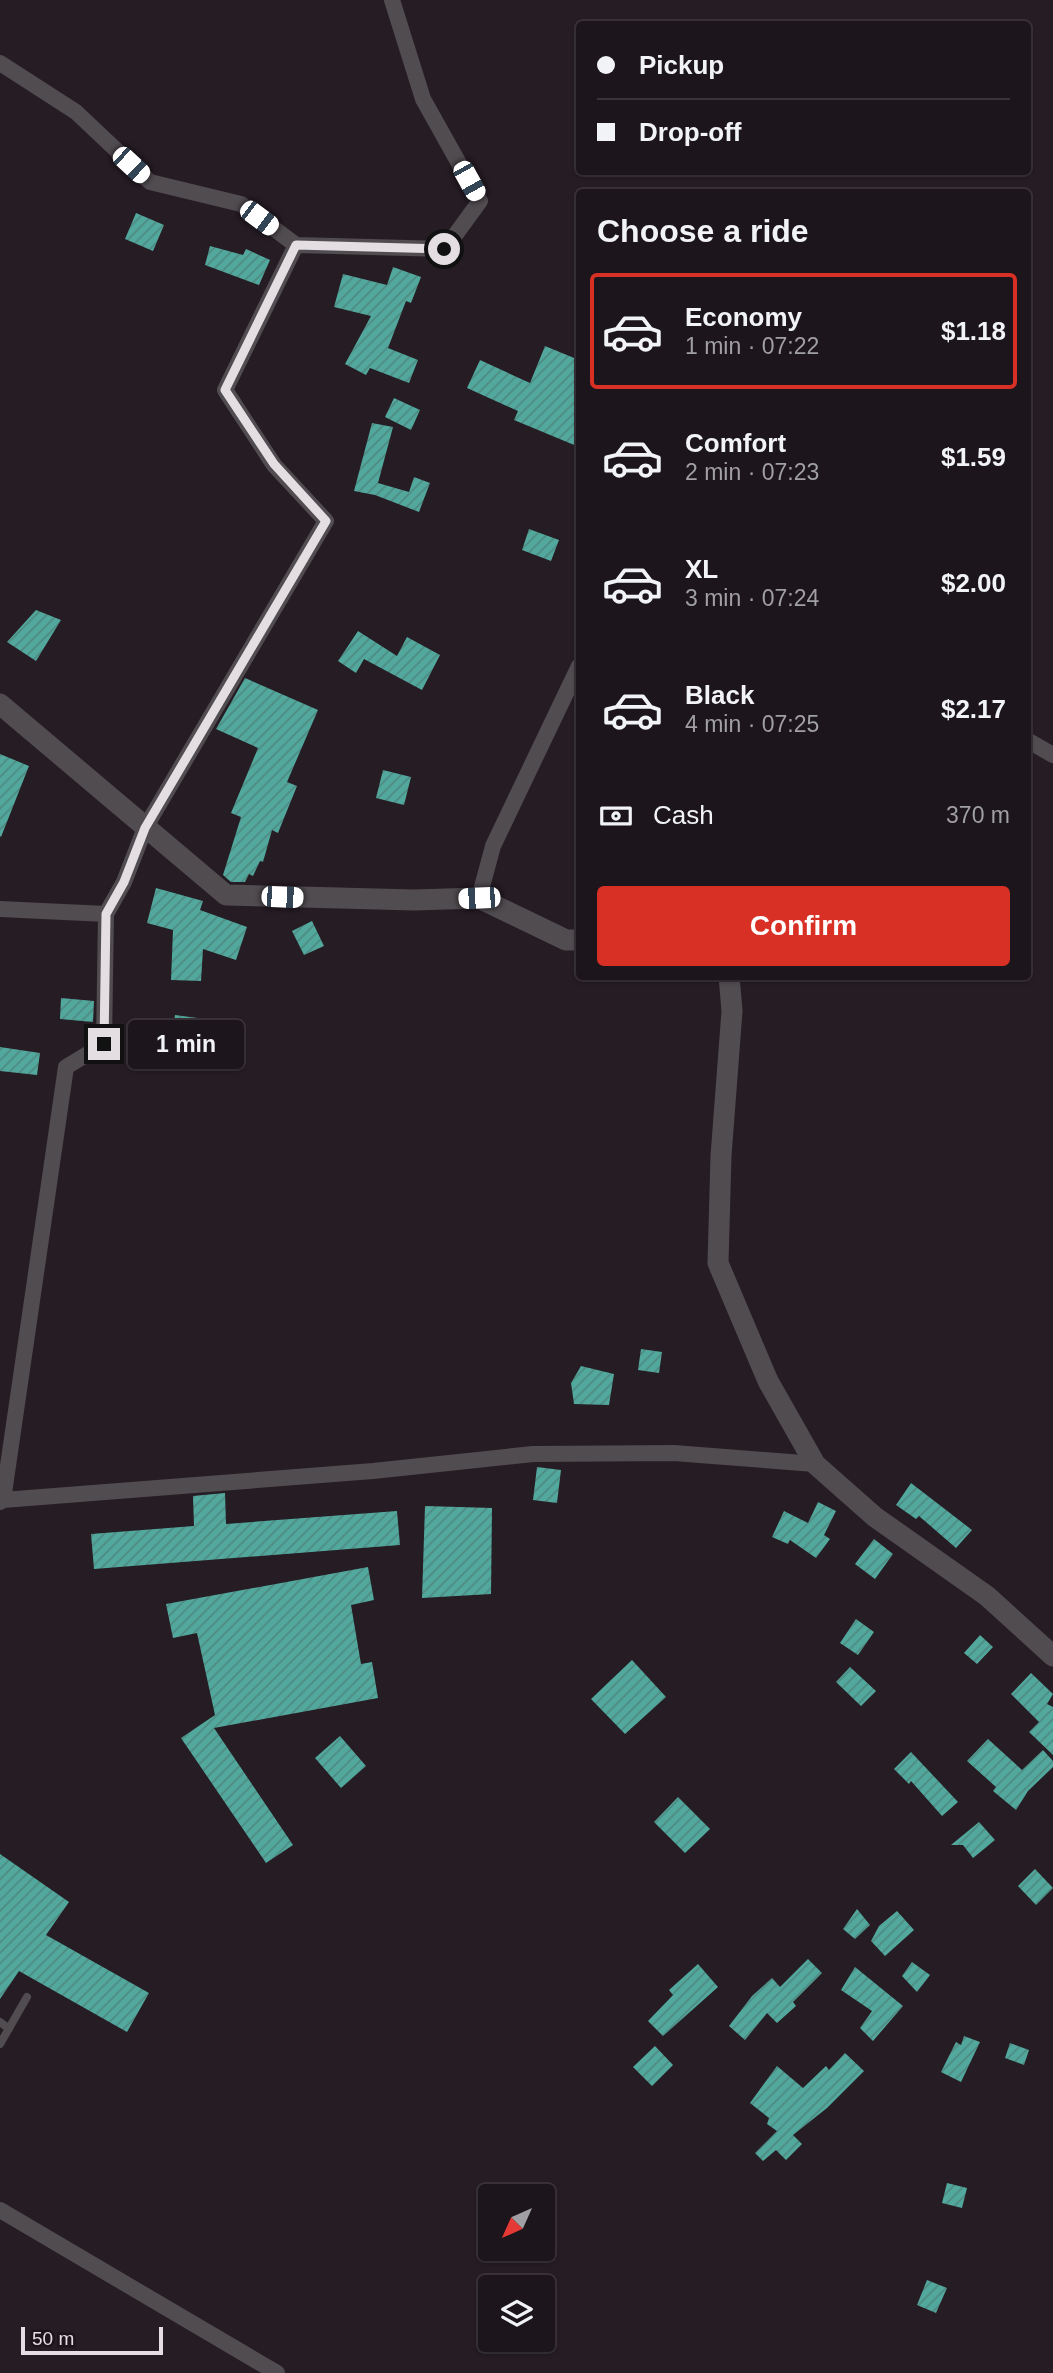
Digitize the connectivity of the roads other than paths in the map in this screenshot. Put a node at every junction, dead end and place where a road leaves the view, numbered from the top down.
1 (392, 0) edge
2 (0, 63) edge
3 (296, 245) junction
4 (576, 672) edge
5 (0, 704) edge
6 (1031, 742) edge
7 (1053, 755) edge
8 (145, 828) junction
9 (479, 898) junction
10 (0, 909) edge
11 (106, 914) junction
12 (576, 940) edge
13 (729, 980) edge
14 (815, 1464) junction
15 (2, 1501) edge
16 (1053, 1656) edge
17 (27, 1997) dead end
18 (0, 2022) edge
19 (9, 2029) junction
20 (0, 2044) edge
21 (0, 2210) edge
22 (277, 2373) edge

1 - 3 street
2 - 3 street
3 - 8 street
4 - 9 street
5 - 8 street
6 - 7 street
8 - 9 street
8 - 11 street
9 - 12 street
10 - 11 street
11 - 15 street
13 - 14 street
14 - 15 street
14 - 16 street
17 - 19 lane
18 - 19 lane
19 - 20 lane
21 - 22 street

